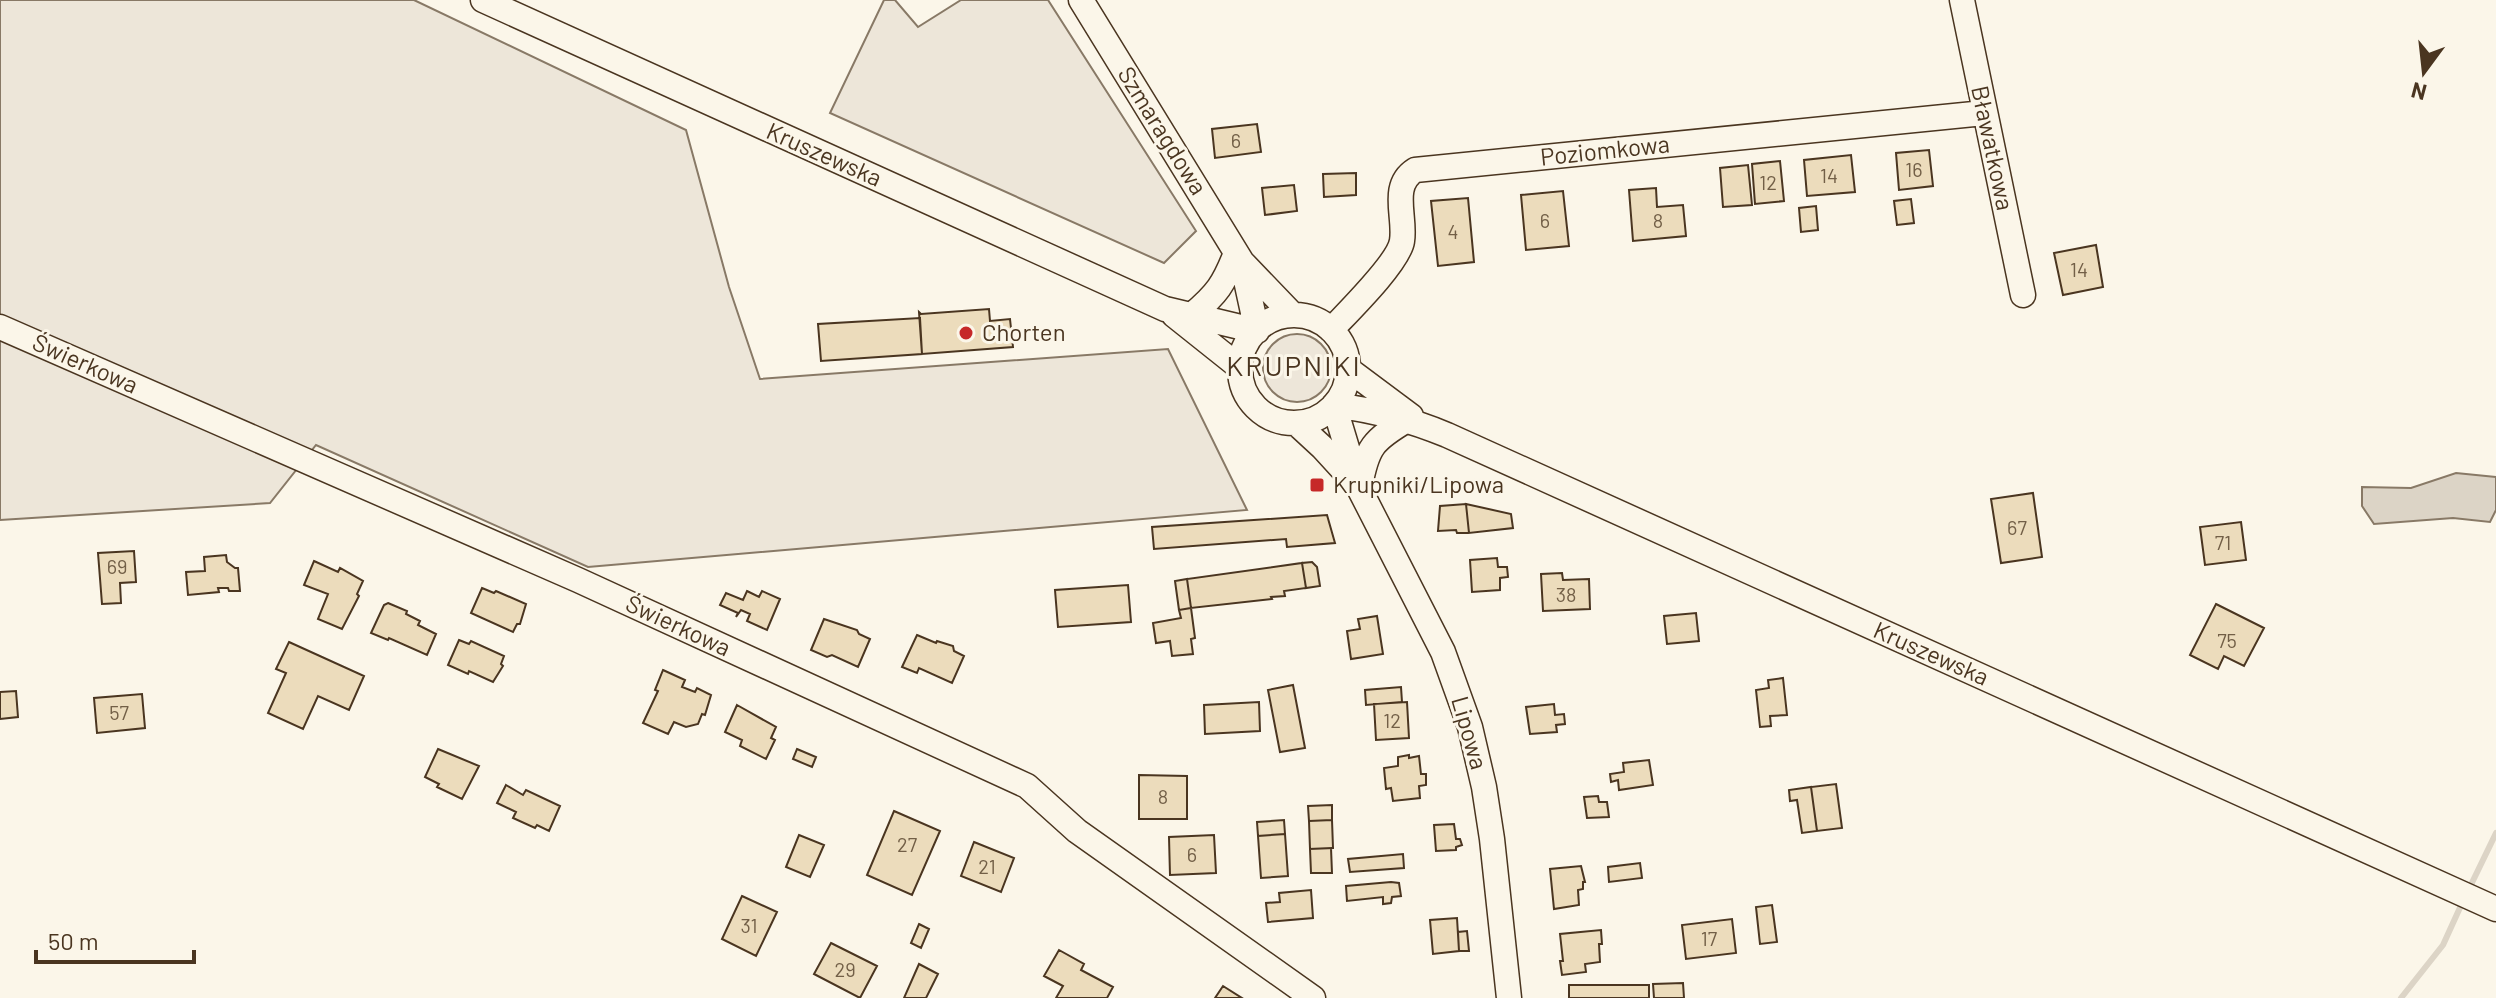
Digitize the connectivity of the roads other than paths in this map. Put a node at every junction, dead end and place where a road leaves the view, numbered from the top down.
1 (483, 0) edge
2 (1081, 0) edge
3 (1962, 0) edge
4 (1984, 113) junction
5 (1239, 258) junction
6 (2023, 295) dead end
7 (1165, 309) junction
8 (1292, 314) junction
9 (1192, 315) junction
10 (0, 327) edge
11 (1331, 330) junction
12 (1257, 331) junction
13 (1238, 366) junction
14 (1348, 369) junction
15 (1334, 405) junction
16 (1415, 422) junction
17 (1296, 423) junction
18 (1359, 488) junction
19 (2496, 909) edge
20 (1313, 998) edge
21 (1509, 998) edge

1 - 7 street, Kruszewska
2 - 5 street, Szmaragdowa
3 - 4 street, Bławatkowa
4 - 6 street, Bławatkowa
4 - 11 street, Poziomkowa
5 - 8 street, Szmaragdowa
5 - 9 street
5 - 12 street, Szmaragdowa
7 - 9 street, Kruszewska
7 - 13 street, Kruszewska
8 - 11 street
8 - 12 street
9 - 12 street, Kruszewska
10 - 20 street, Świerkowa
11 - 14 street
12 - 13 street
13 - 17 street
14 - 15 street
14 - 16 street, Kruszewska
15 - 16 street, Kruszewska
15 - 17 street
15 - 18 street, Lipowa
16 - 18 street
16 - 19 street, Kruszewska
17 - 18 street, Lipowa
18 - 21 street, Lipowa

